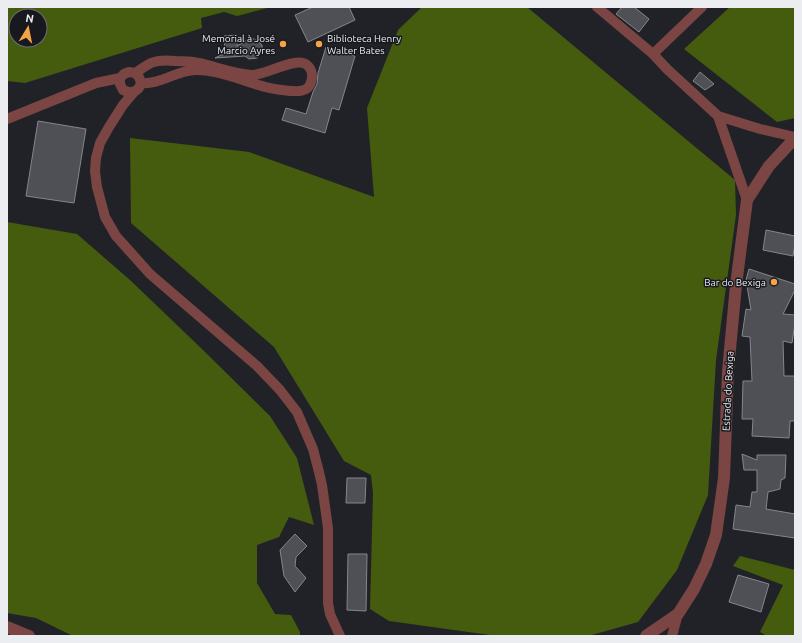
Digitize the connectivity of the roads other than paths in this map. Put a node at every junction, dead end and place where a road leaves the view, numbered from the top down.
1 (597, 7) edge
2 (702, 7) edge
3 (653, 54) junction
4 (135, 73) junction
5 (120, 78) junction
6 (141, 83) junction
7 (134, 92) junction
8 (718, 116) junction
9 (7, 119) edge
10 (795, 138) edge
11 (747, 200) junction
12 (678, 614) junction
13 (7, 627) edge
14 (29, 636) edge
15 (340, 636) edge
16 (646, 636) edge
17 (672, 636) edge

1 - 3 street
2 - 3 street
3 - 8 street
4 - 5 street
4 - 6 street
4 - 6 street
5 - 7 street
5 - 9 street
6 - 7 street
7 - 15 street
8 - 10 street
8 - 11 street
10 - 11 street, Estrada do Bexiga
11 - 12 street, Estrada do Bexiga
12 - 16 street, Estrada do Bexiga
12 - 17 street
13 - 14 street

